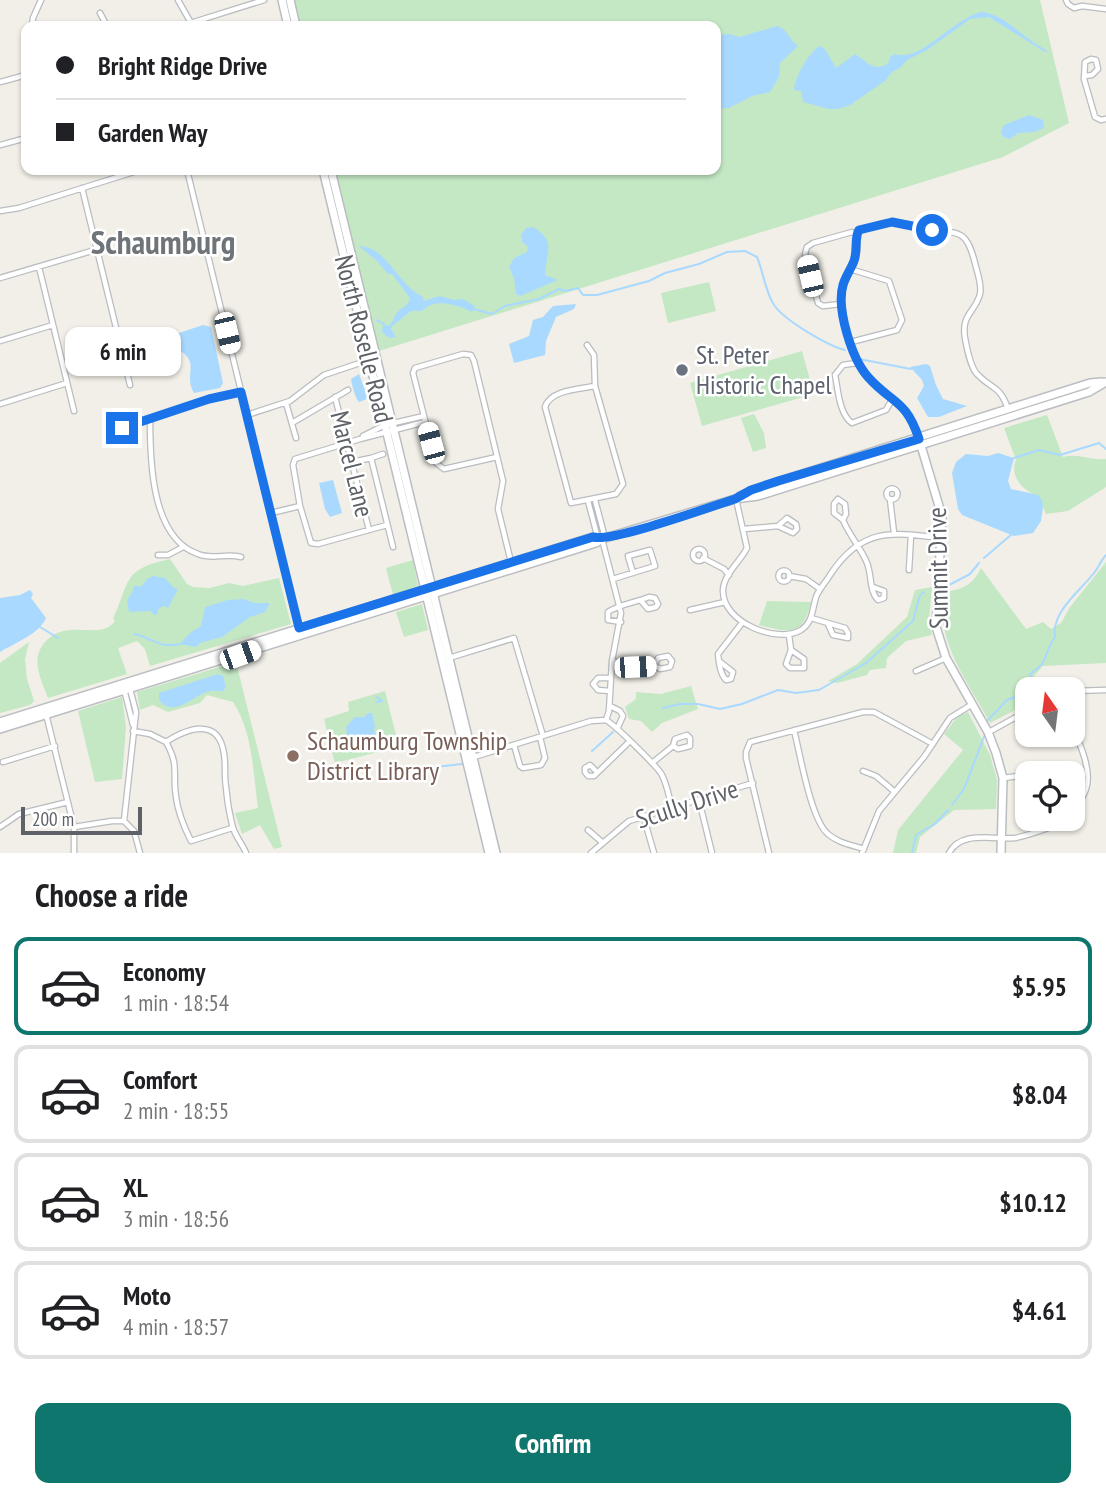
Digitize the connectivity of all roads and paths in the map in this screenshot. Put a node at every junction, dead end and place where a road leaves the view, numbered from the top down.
1 (41, 0) edge
2 (178, 0) edge
3 (264, 0) edge
4 (282, 0) edge
5 (290, 0) edge
6 (1066, 0) edge
7 (247, 3) edge
8 (1082, 3) edge
9 (1106, 9) edge
10 (100, 13) dead end
11 (33, 21) edge
12 (104, 21) edge
13 (190, 21) edge
14 (197, 21) edge
15 (287, 21) edge
16 (295, 21) edge
17 (21, 76) edge
18 (1084, 76) dead end
19 (0, 82) edge
20 (1106, 119) edge
21 (21, 139) edge
22 (0, 145) edge
23 (124, 175) edge
24 (188, 175) edge
25 (324, 175) edge
26 (332, 175) edge
27 (82, 188) junction
28 (0, 211) edge
29 (856, 235) junction
30 (95, 250) junction
31 (39, 267) junction
32 (850, 269) junction
33 (0, 278) edge
34 (841, 304) junction
35 (53, 325) junction
36 (0, 341) edge
37 (850, 342) junction
38 (587, 345) dead end
39 (373, 359) junction
40 (857, 363) junction
41 (1106, 382) edge
42 (67, 383) junction
43 (130, 385) dead end
44 (594, 386) junction
45 (348, 390) dead end
46 (241, 392) junction
47 (335, 397) junction
48 (893, 398) junction
49 (286, 403) junction
50 (0, 404) edge
51 (74, 411) dead end
52 (1010, 413) junction
53 (247, 415) junction
54 (424, 416) junction
55 (150, 419) junction
56 (425, 422) junction
57 (292, 423) junction
58 (122, 428) dead end
59 (389, 428) junction
60 (296, 438) dead end
61 (920, 442) junction
62 (348, 443) junction
63 (383, 454) dead end
64 (497, 457) junction
65 (372, 458) junction
66 (352, 462) junction
67 (735, 499) junction
68 (890, 499) dead end
69 (595, 500) junction
70 (588, 501) junction
71 (300, 506) junction
72 (271, 513) junction
73 (843, 520) dead end
74 (387, 525) junction
75 (778, 526) dead end
76 (744, 529) junction
77 (369, 530) junction
78 (894, 533) junction
79 (911, 535) junction
80 (942, 538) junction
81 (602, 539) junction
82 (856, 545) junction
83 (183, 547) junction
84 (393, 547) dead end
85 (158, 555) dead end
86 (241, 557) dead end
87 (703, 558) dead end
88 (511, 563) junction
89 (909, 570) dead end
90 (633, 573) junction
91 (729, 575) junction
92 (789, 576) dead end
93 (613, 579) junction
94 (873, 587) dead end
95 (820, 589) junction
96 (429, 592) junction
97 (642, 602) dead end
98 (725, 602) junction
99 (621, 607) junction
100 (690, 610) dead end
101 (811, 618) junction
102 (621, 622) junction
103 (742, 623) junction
104 (828, 624) junction
105 (299, 628) junction
106 (789, 635) junction
107 (791, 650) junction
108 (449, 658) junction
109 (946, 658) junction
110 (612, 661) junction
111 (719, 661) dead end
112 (653, 665) dead end
113 (916, 671) dead end
114 (610, 678) junction
115 (127, 687) junction
116 (1106, 690) edge
117 (609, 691) junction
118 (1085, 691) edge
119 (971, 705) junction
120 (610, 706) junction
121 (46, 711) junction
122 (1015, 717) edge
123 (606, 720) junction
124 (0, 722) edge
125 (618, 727) junction
126 (133, 728) junction
127 (0, 729) edge
128 (794, 730) junction
129 (988, 732) junction
130 (541, 736) junction
131 (166, 742) junction
132 (629, 742) junction
133 (933, 744) junction
134 (514, 745) junction
135 (54, 746) junction
136 (673, 746) dead end
137 (469, 759) junction
138 (3, 762) dead end
139 (652, 762) junction
140 (1085, 764) edge
141 (596, 771) dead end
142 (863, 771) dead end
143 (1015, 776) edge
144 (1003, 778) junction
145 (753, 783) junction
146 (895, 792) junction
147 (1085, 792) edge
148 (699, 799) junction
149 (68, 802) junction
150 (672, 807) junction
151 (643, 815) junction
152 (124, 821) junction
153 (0, 827) edge
154 (74, 827) junction
155 (232, 828) junction
156 (588, 830) dead end
157 (1038, 831) edge
158 (1001, 838) junction
159 (603, 843) junction
160 (863, 851) edge
161 (74, 853) edge
162 (140, 853) edge
163 (246, 853) edge
164 (489, 853) edge
165 (496, 853) edge
166 (591, 853) edge
167 (654, 853) edge
168 (712, 853) edge
169 (769, 853) edge
170 (949, 853) edge
171 (1001, 853) edge

1 - 11 street
2 - 13 street
3 - 7 street
4 - 15 main road
5 - 16 main road
6 - 8 street
7 - 14 street
8 - 9 street
10 - 12 street
17 - 19 street
18 - 20 street
21 - 22 street
23 - 27 street
24 - 46 street
25 - 39 main road, North Roselle Road
26 - 39 main road, North Roselle Road
27 - 28 street
27 - 30 street
29 - 32 street
29 - 34 street
29 - 52 street
30 - 31 street
30 - 43 street
31 - 33 street
31 - 35 street
32 - 34 street
32 - 37 street
34 - 37 street
35 - 36 street
35 - 42 street
37 - 40 street
38 - 44 street
39 - 49 street
39 - 59 main road, North Roselle Road
40 - 48 street
40 - 48 street
41 - 52 main road
42 - 50 street
42 - 51 street
44 - 69 street
44 - 70 street
45 - 47 street
46 - 53 street
46 - 55 street
47 - 57 street
47 - 62 street, Marcel Lane
48 - 61 street
49 - 53 street
49 - 57 street
52 - 61 main road
53 - 72 street
54 - 56 street
54 - 59 street
54 - 64 street
55 - 58 street
55 - 83 street
56 - 59 street
56 - 64 street
57 - 60 street
59 - 62 street
59 - 96 main road, North Roselle Road
61 - 67 main road
61 - 80 main road, Summit Drive
62 - 66 street, Marcel Lane
62 - 71 street
63 - 65 street
64 - 88 street
65 - 66 street
65 - 74 street
66 - 77 street, Marcel Lane
67 - 76 street
67 - 81 main road
68 - 78 street
69 - 70 street
69 - 81 street
70 - 81 street
71 - 72 street
71 - 77 street
72 - 105 street
73 - 82 street
74 - 77 street
74 - 84 street
75 - 76 street
76 - 91 street
78 - 79 street
78 - 82 street
79 - 80 street
79 - 89 street
80 - 109 main road, Summit Drive
81 - 88 main road
81 - 93 street
81 - 96 main road
82 - 94 street
82 - 95 street
83 - 85 street
83 - 86 street
87 - 91 street
88 - 96 main road
90 - 90 street
90 - 93 street
91 - 98 street
92 - 95 street
93 - 99 street
95 - 101 street
96 - 105 main road
96 - 108 main road
96 - 115 main road
96 - 137 main road
97 - 99 street
98 - 100 street
98 - 103 street
99 - 102 street
99 - 102 street
101 - 104 street
101 - 106 street
102 - 110 street
103 - 106 street
103 - 111 street
104 - 104 street
105 - 115 main road
106 - 107 street
107 - 107 street
108 - 130 street
108 - 137 main road
109 - 113 street
109 - 119 main road, Summit Drive
110 - 112 street
110 - 114 street
114 - 117 street
114 - 117 street
115 - 121 main road
115 - 126 street
116 - 118 street
117 - 120 street
119 - 129 main road, Summit Drive
119 - 133 street
120 - 123 street
120 - 125 street
121 - 124 main road
121 - 127 main road
121 - 135 street
122 - 129 street
123 - 125 street
123 - 130 street
125 - 132 street
126 - 131 street
126 - 152 street
128 - 133 street
128 - 145 street
128 - 160 street
129 - 144 main road, Summit Drive
130 - 134 street
130 - 134 street
131 - 155 street
131 - 155 street
132 - 139 street
132 - 141 street
133 - 146 street
134 - 137 street
135 - 138 street
135 - 149 street
136 - 139 street
137 - 164 main road
137 - 165 main road
139 - 150 street
140 - 147 street
142 - 146 street
143 - 144 street
144 - 158 main road, Summit Drive
145 - 148 street, Scully Drive
145 - 169 street
146 - 160 street
148 - 150 street, Scully Drive
148 - 168 street
149 - 153 street
149 - 154 street
150 - 151 street, Scully Drive
151 - 159 street, Scully Drive
151 - 167 street
152 - 154 street
152 - 162 street
154 - 161 street
155 - 163 street
156 - 159 street
157 - 158 street
158 - 170 street
158 - 171 main road, Summit Drive
159 - 166 street, Scully Drive

